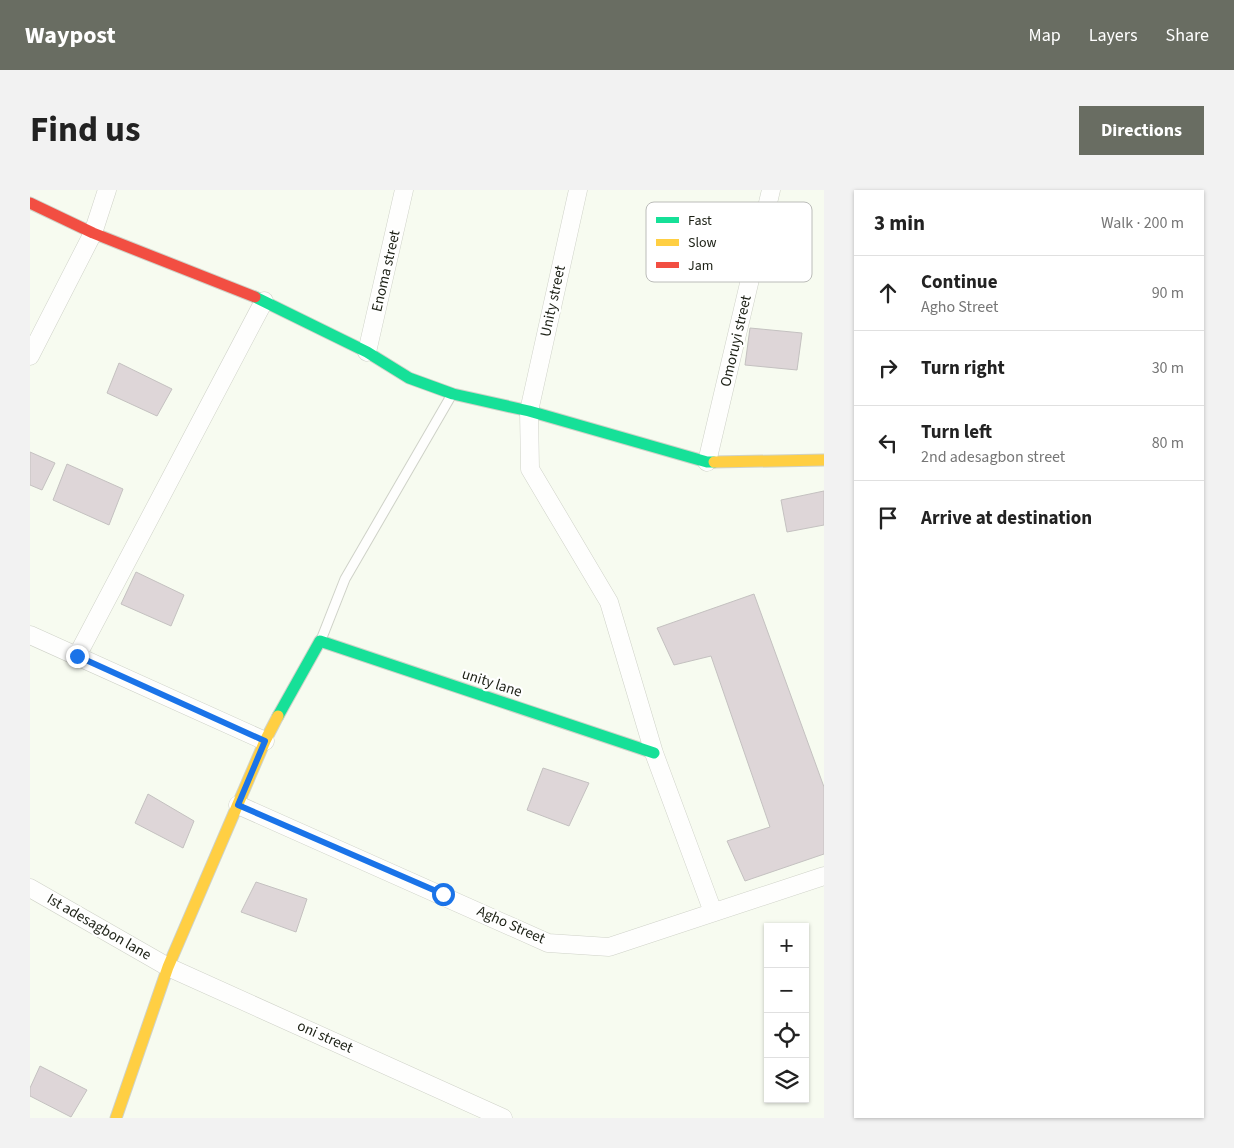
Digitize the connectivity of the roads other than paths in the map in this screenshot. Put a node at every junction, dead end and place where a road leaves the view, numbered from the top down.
1 (107, 190) edge
2 (404, 190) edge
3 (578, 190) edge
4 (30, 203) edge
5 (93, 233) junction
6 (749, 282) edge
7 (264, 301) junction
8 (368, 352) junction
9 (30, 356) edge
10 (453, 394) junction
11 (529, 411) junction
12 (824, 460) edge
13 (707, 462) junction
14 (30, 635) edge
15 (320, 641) junction
16 (77, 656) junction
17 (265, 741) junction
18 (654, 752) junction
19 (238, 805) junction
20 (824, 876) edge
21 (30, 888) edge
22 (713, 912) junction
23 (168, 967) junction
24 (480, 1113) edge
25 (116, 1118) edge
26 (503, 1118) edge

1 - 5 street
2 - 8 street, Enoma street
3 - 11 street, Unity street
4 - 5 street
5 - 7 street
5 - 9 street
6 - 13 street, Omoruyi street
7 - 8 street
7 - 16 street
8 - 10 street
10 - 11 street
10 - 15 lane
11 - 13 street
11 - 18 street, Unity street
12 - 13 street
14 - 16 street
15 - 17 street
15 - 18 street, unity lane
16 - 17 street
17 - 19 street
18 - 22 street, Unity street
19 - 22 street, Agho Street
19 - 23 street
20 - 22 street, Agho Street
21 - 23 street, Ist adesagbon lane
23 - 24 street, oni street
23 - 25 street
24 - 26 street, oni street

